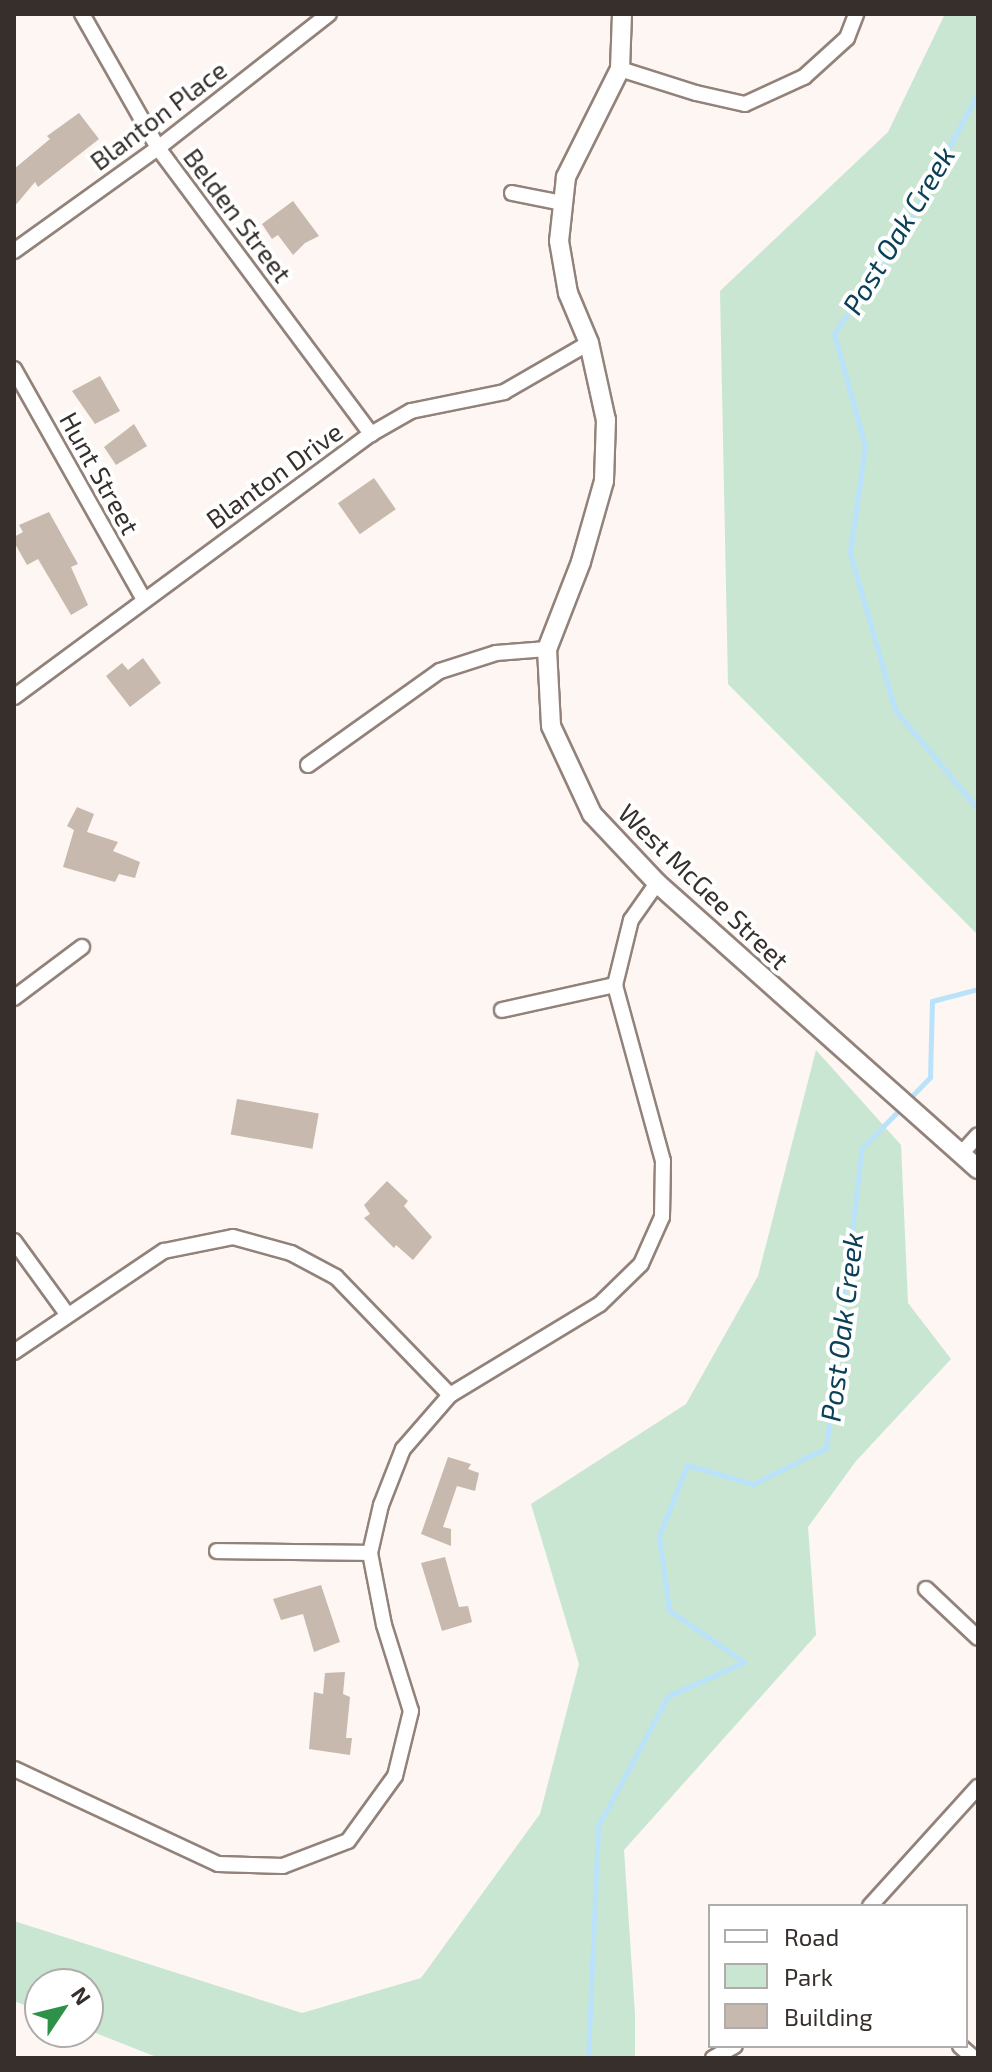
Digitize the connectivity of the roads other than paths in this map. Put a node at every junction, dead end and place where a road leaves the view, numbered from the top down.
1 (82, 14) edge
2 (329, 14) edge
3 (622, 14) edge
4 (856, 14) edge
5 (620, 69) junction
6 (158, 148) junction
7 (512, 193) dead end
8 (563, 203) junction
9 (14, 251) edge
10 (589, 343) junction
11 (14, 369) edge
12 (371, 434) junction
13 (144, 600) junction
14 (547, 649) junction
15 (14, 697) edge
16 (308, 765) dead end
17 (657, 883) junction
18 (82, 947) dead end
19 (615, 985) junction
20 (14, 998) edge
21 (502, 1010) dead end
22 (978, 1135) edge
23 (961, 1154) junction
24 (978, 1169) edge
25 (14, 1241) edge
26 (67, 1314) junction
27 (14, 1352) edge
28 (450, 1395) junction
29 (217, 1551) dead end
30 (370, 1553) junction
31 (926, 1589) dead end
32 (978, 1638) edge
33 (14, 1769) edge
34 (978, 1787) edge
35 (872, 1904) edge
36 (731, 2048) edge
37 (713, 2058) edge

1 - 6 street, Belden Street
2 - 6 street, Blanton Place
3 - 5 street, West McGee Street
4 - 5 street
5 - 8 street, West McGee Street
6 - 9 street, Blanton Place
6 - 12 street, Belden Street
7 - 8 street
8 - 10 street, West McGee Street
10 - 12 street, Blanton Drive
10 - 14 street, West McGee Street
11 - 13 street, Hunt Street
12 - 13 street, Blanton Drive
13 - 15 street, Blanton Drive
14 - 16 street
14 - 17 street, West McGee Street
17 - 19 street
17 - 23 street, West McGee Street
18 - 20 street
19 - 21 street
19 - 28 street
22 - 23 street
23 - 24 street, West McGee Street
25 - 26 street
26 - 27 street
26 - 28 street
28 - 30 street
29 - 30 street
30 - 33 street
31 - 32 street
34 - 35 street
36 - 37 street

